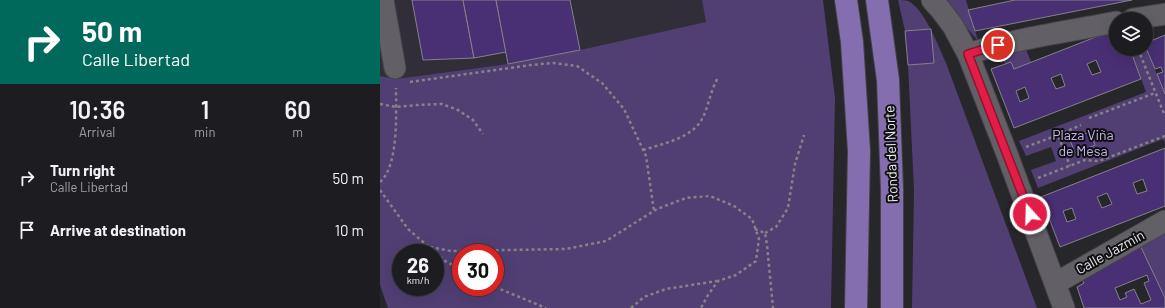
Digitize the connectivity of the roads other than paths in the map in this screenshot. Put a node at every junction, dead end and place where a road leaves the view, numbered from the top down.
1 (383, 0) edge
2 (846, 0) edge
3 (877, 0) edge
4 (932, 0) edge
5 (1165, 14) edge
6 (1153, 16) edge
7 (1109, 23) edge
8 (968, 54) junction
9 (399, 75) road end
10 (1165, 221) edge
11 (1056, 283) junction
12 (856, 308) edge
13 (892, 308) edge
14 (1064, 308) edge

1 - 9 street
2 - 12 main road
3 - 13 main road, Ronda del Norte
4 - 8 street
5 - 6 street
7 - 8 street
8 - 11 street
10 - 11 street, Calle Jazmín
11 - 14 street

